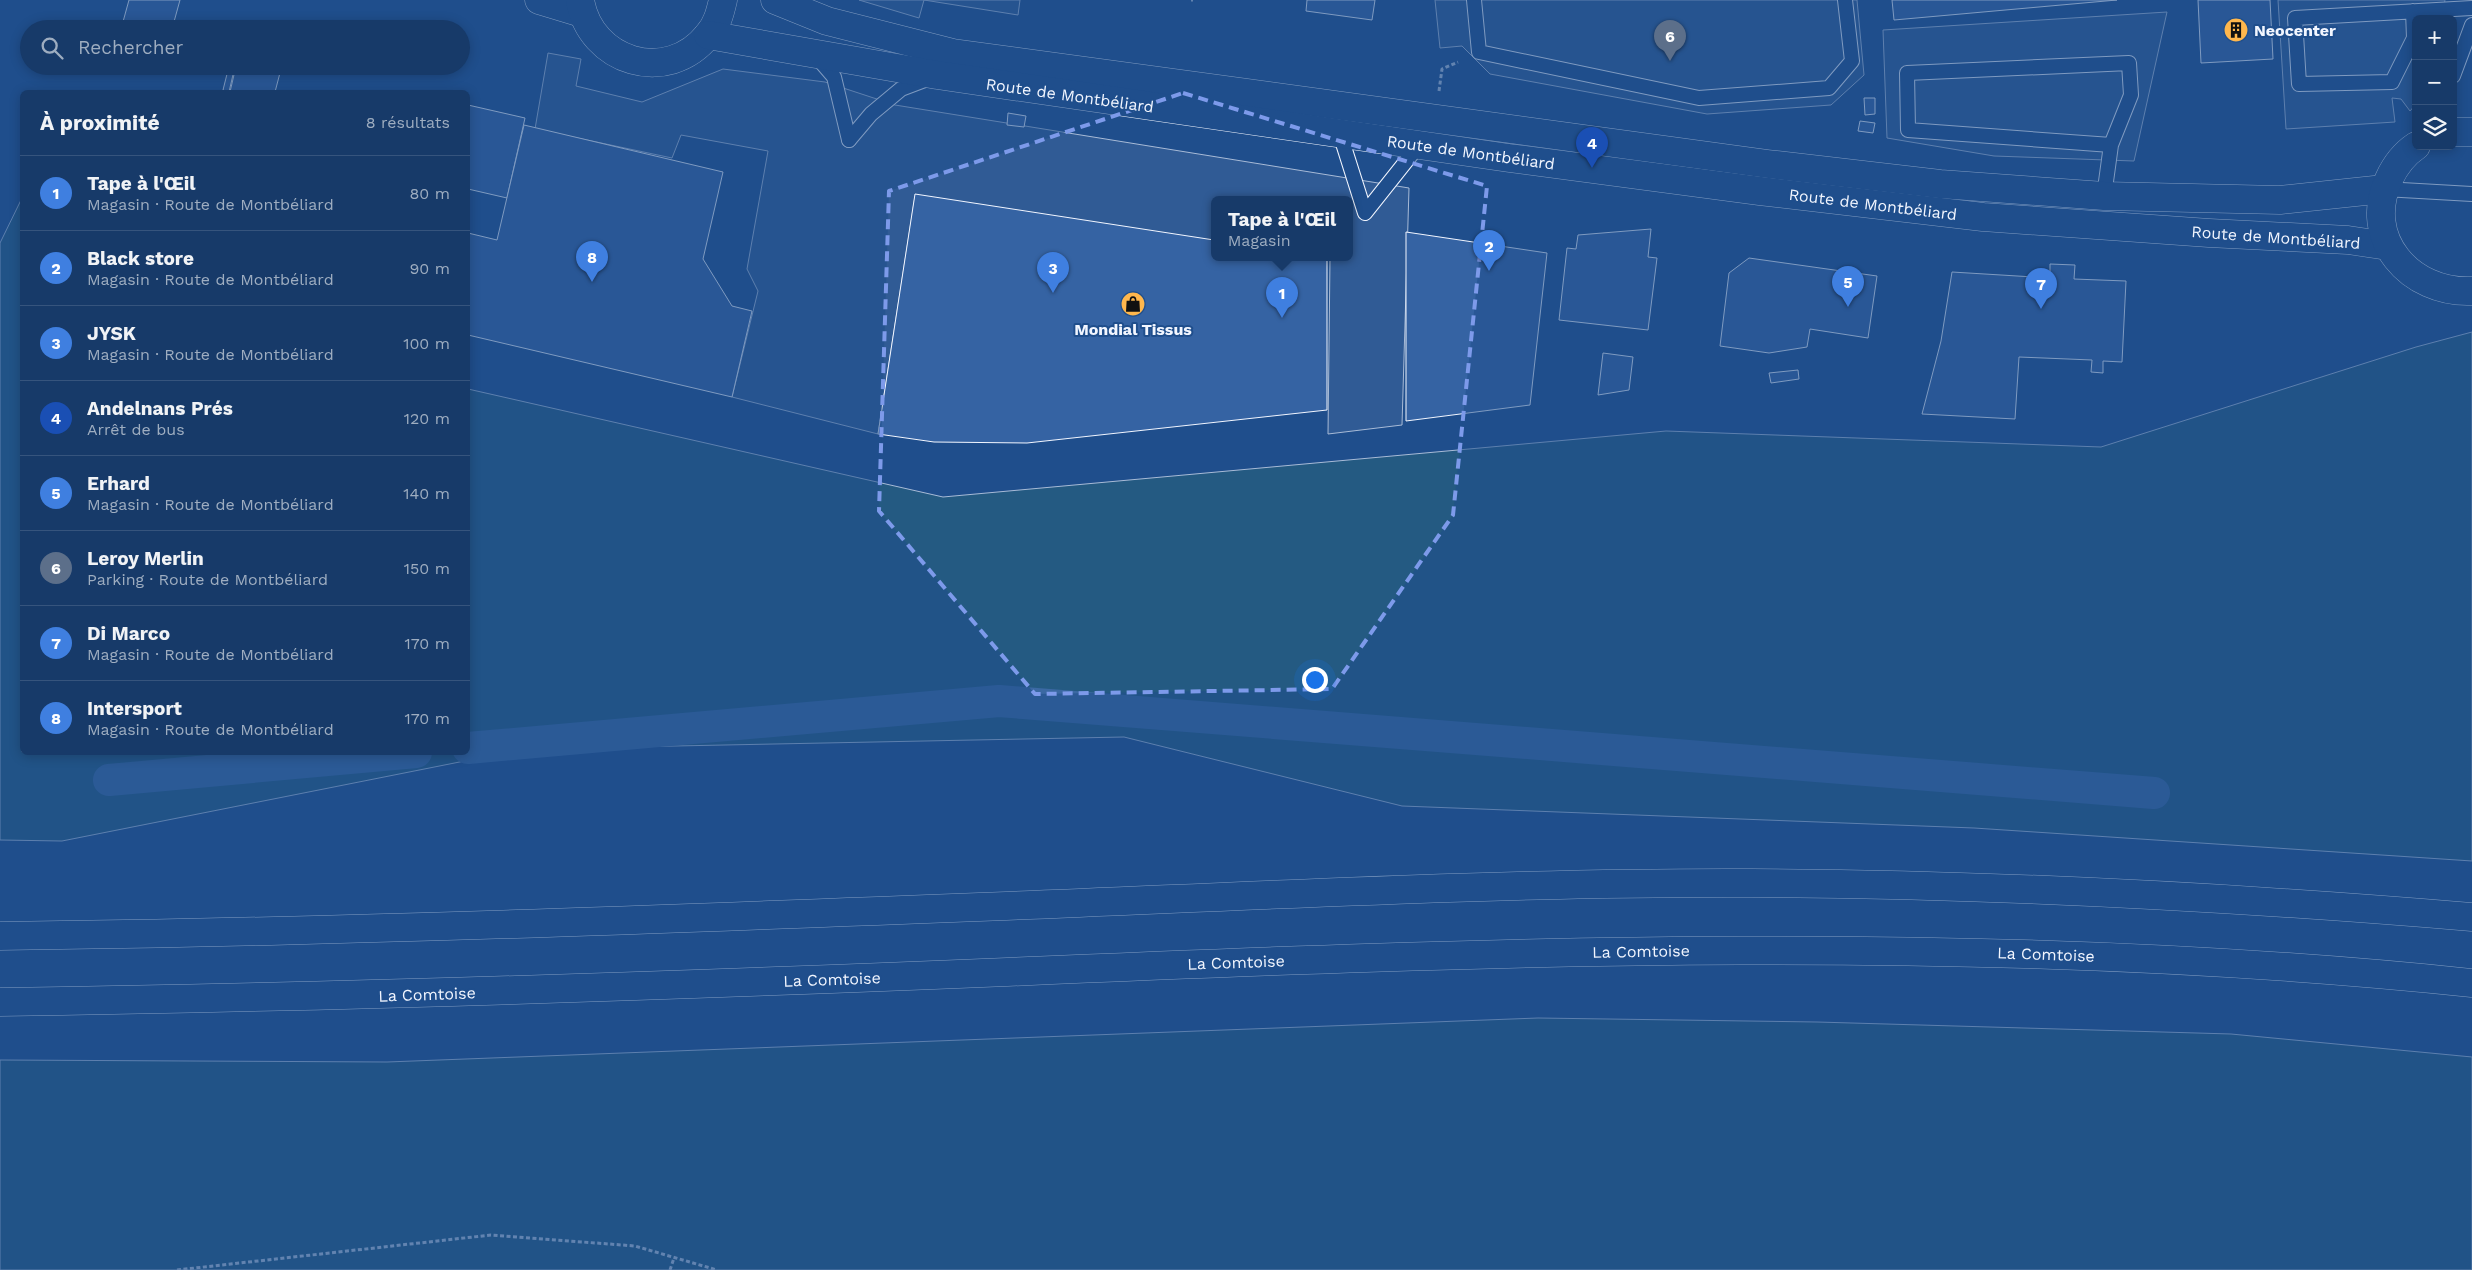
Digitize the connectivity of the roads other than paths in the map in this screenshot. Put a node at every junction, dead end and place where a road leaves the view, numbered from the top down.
1 (539, 0) edge
2 (723, 0) edge
3 (775, 0) edge
4 (1474, 0) edge
5 (1845, 0) edge
6 (581, 7) edge
7 (2472, 8) edge
8 (2413, 11) junction
9 (2472, 25) edge
10 (708, 35) junction
11 (813, 53) junction
12 (2457, 65) edge
13 (937, 75) junction
14 (2457, 132) edge
15 (2472, 132) edge
16 (1340, 134) junction
17 (1418, 145) junction
18 (2111, 145) junction
19 (2412, 150) edge
20 (2384, 189) junction
21 (2472, 194) edge
22 (2104, 196) junction
23 (2388, 246) junction
24 (2472, 291) edge
25 (2472, 917) edge
26 (0, 936) edge
27 (2472, 983) edge
28 (0, 1002) edge

1 - 6 main road
2 - 10 main road
3 - 22 main road, Route de Montbéliard
4 - 5 lane
6 - 10 main road
7 - 8 lane
8 - 8 lane
9 - 12 lane
10 - 11 main road, Route de Montbéliard
11 - 13 main road, Route de Montbéliard
11 - 13 lane
13 - 16 main road, Route de Montbéliard
14 - 15 main road
16 - 17 main road, Route de Montbéliard
16 - 17 lane
17 - 23 main road, Route de Montbéliard
18 - 18 lane
18 - 22 lane
19 - 20 main road
20 - 21 lane
20 - 22 main road, Route de Montbéliard
20 - 23 main road
23 - 24 main road
25 - 26 main road
27 - 28 main road, La Comtoise

